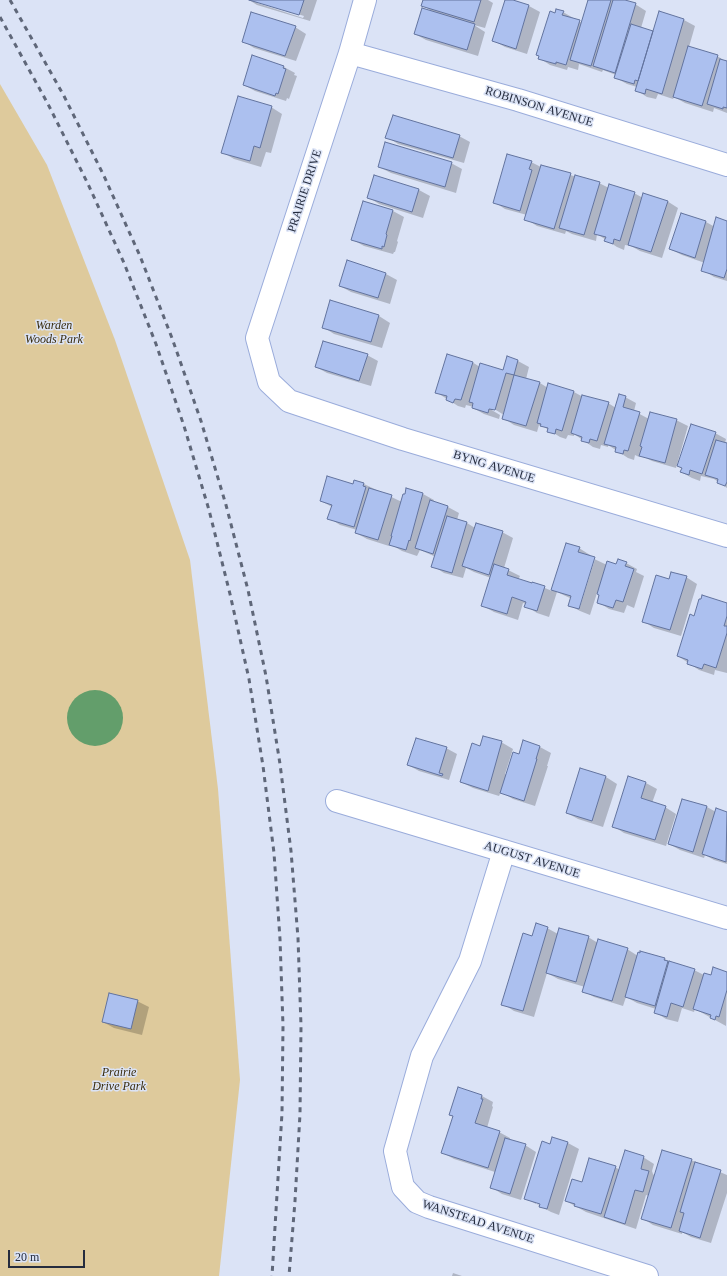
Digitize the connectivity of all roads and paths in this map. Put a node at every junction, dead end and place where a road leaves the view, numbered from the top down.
1 (365, 0) edge
2 (350, 53) junction
3 (727, 164) edge
4 (269, 382) joint
5 (727, 536) edge
6 (337, 800) dead end
7 (504, 851) junction
8 (727, 918) edge
9 (647, 1276) edge

1 - 2 street, PRAIRIE DRIVE
2 - 3 street, ROBINSON AVENUE
2 - 4 street, PRAIRIE DRIVE
4 - 5 street, BYNG AVENUE
6 - 7 street, AUGUST AVENUE
7 - 8 street, AUGUST AVENUE
7 - 9 street, WANSTEAD AVENUE

